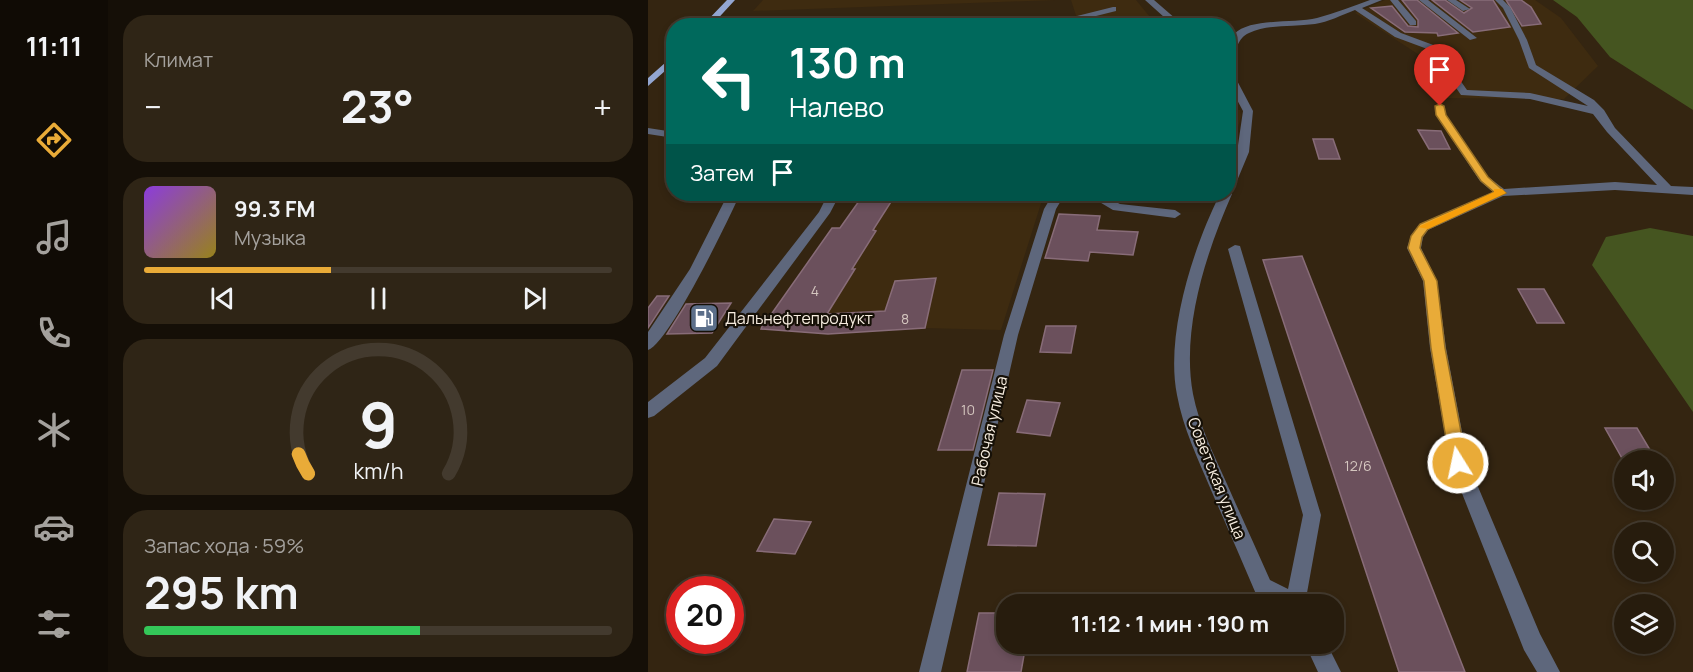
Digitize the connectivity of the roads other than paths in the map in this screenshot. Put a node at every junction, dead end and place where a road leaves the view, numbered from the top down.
1 (731, 0) edge
2 (1149, 0) edge
3 (1378, 0) edge
4 (1394, 0) edge
5 (1423, 0) edge
6 (1451, 0) edge
7 (1498, 0) edge
8 (1358, 8) junction
9 (1113, 9) dead end
10 (1466, 9) dead end
11 (714, 18) edge
12 (1080, 18) edge
13 (1170, 18) edge
14 (1413, 23) dead end
15 (1236, 38) edge
16 (1473, 38) dead end
17 (666, 66) edge
18 (648, 83) edge
19 (1236, 88) edge
20 (1440, 106) dead end
21 (1599, 112) junction
22 (648, 131) edge
23 (666, 134) edge
24 (1236, 169) edge
25 (1667, 189) junction
26 (1693, 191) edge
27 (1501, 193) junction
28 (731, 201) edge
29 (830, 201) edge
30 (1055, 201) edge
31 (1105, 201) edge
32 (1223, 201) edge
33 (1175, 214) dead end
34 (1235, 249) dead end
35 (648, 344) edge
36 (648, 411) edge
37 (1276, 594) edge
38 (1297, 594) edge
39 (1321, 654) edge
40 (930, 672) edge
41 (1330, 672) edge
42 (1549, 672) edge

1 - 11 main road
2 - 13 street
3 - 8 street
4 - 14 street
5 - 16 street
6 - 10 street
7 - 21 street
8 - 15 street
8 - 21 street
9 - 12 street
17 - 18 main road
19 - 24 street
20 - 27 street
21 - 25 street
22 - 23 street
25 - 26 street
25 - 27 street
27 - 42 street
28 - 35 street
29 - 36 street
30 - 40 street, Рабочая улица
31 - 33 street
32 - 37 street, Советская улица
34 - 38 street
39 - 41 street

